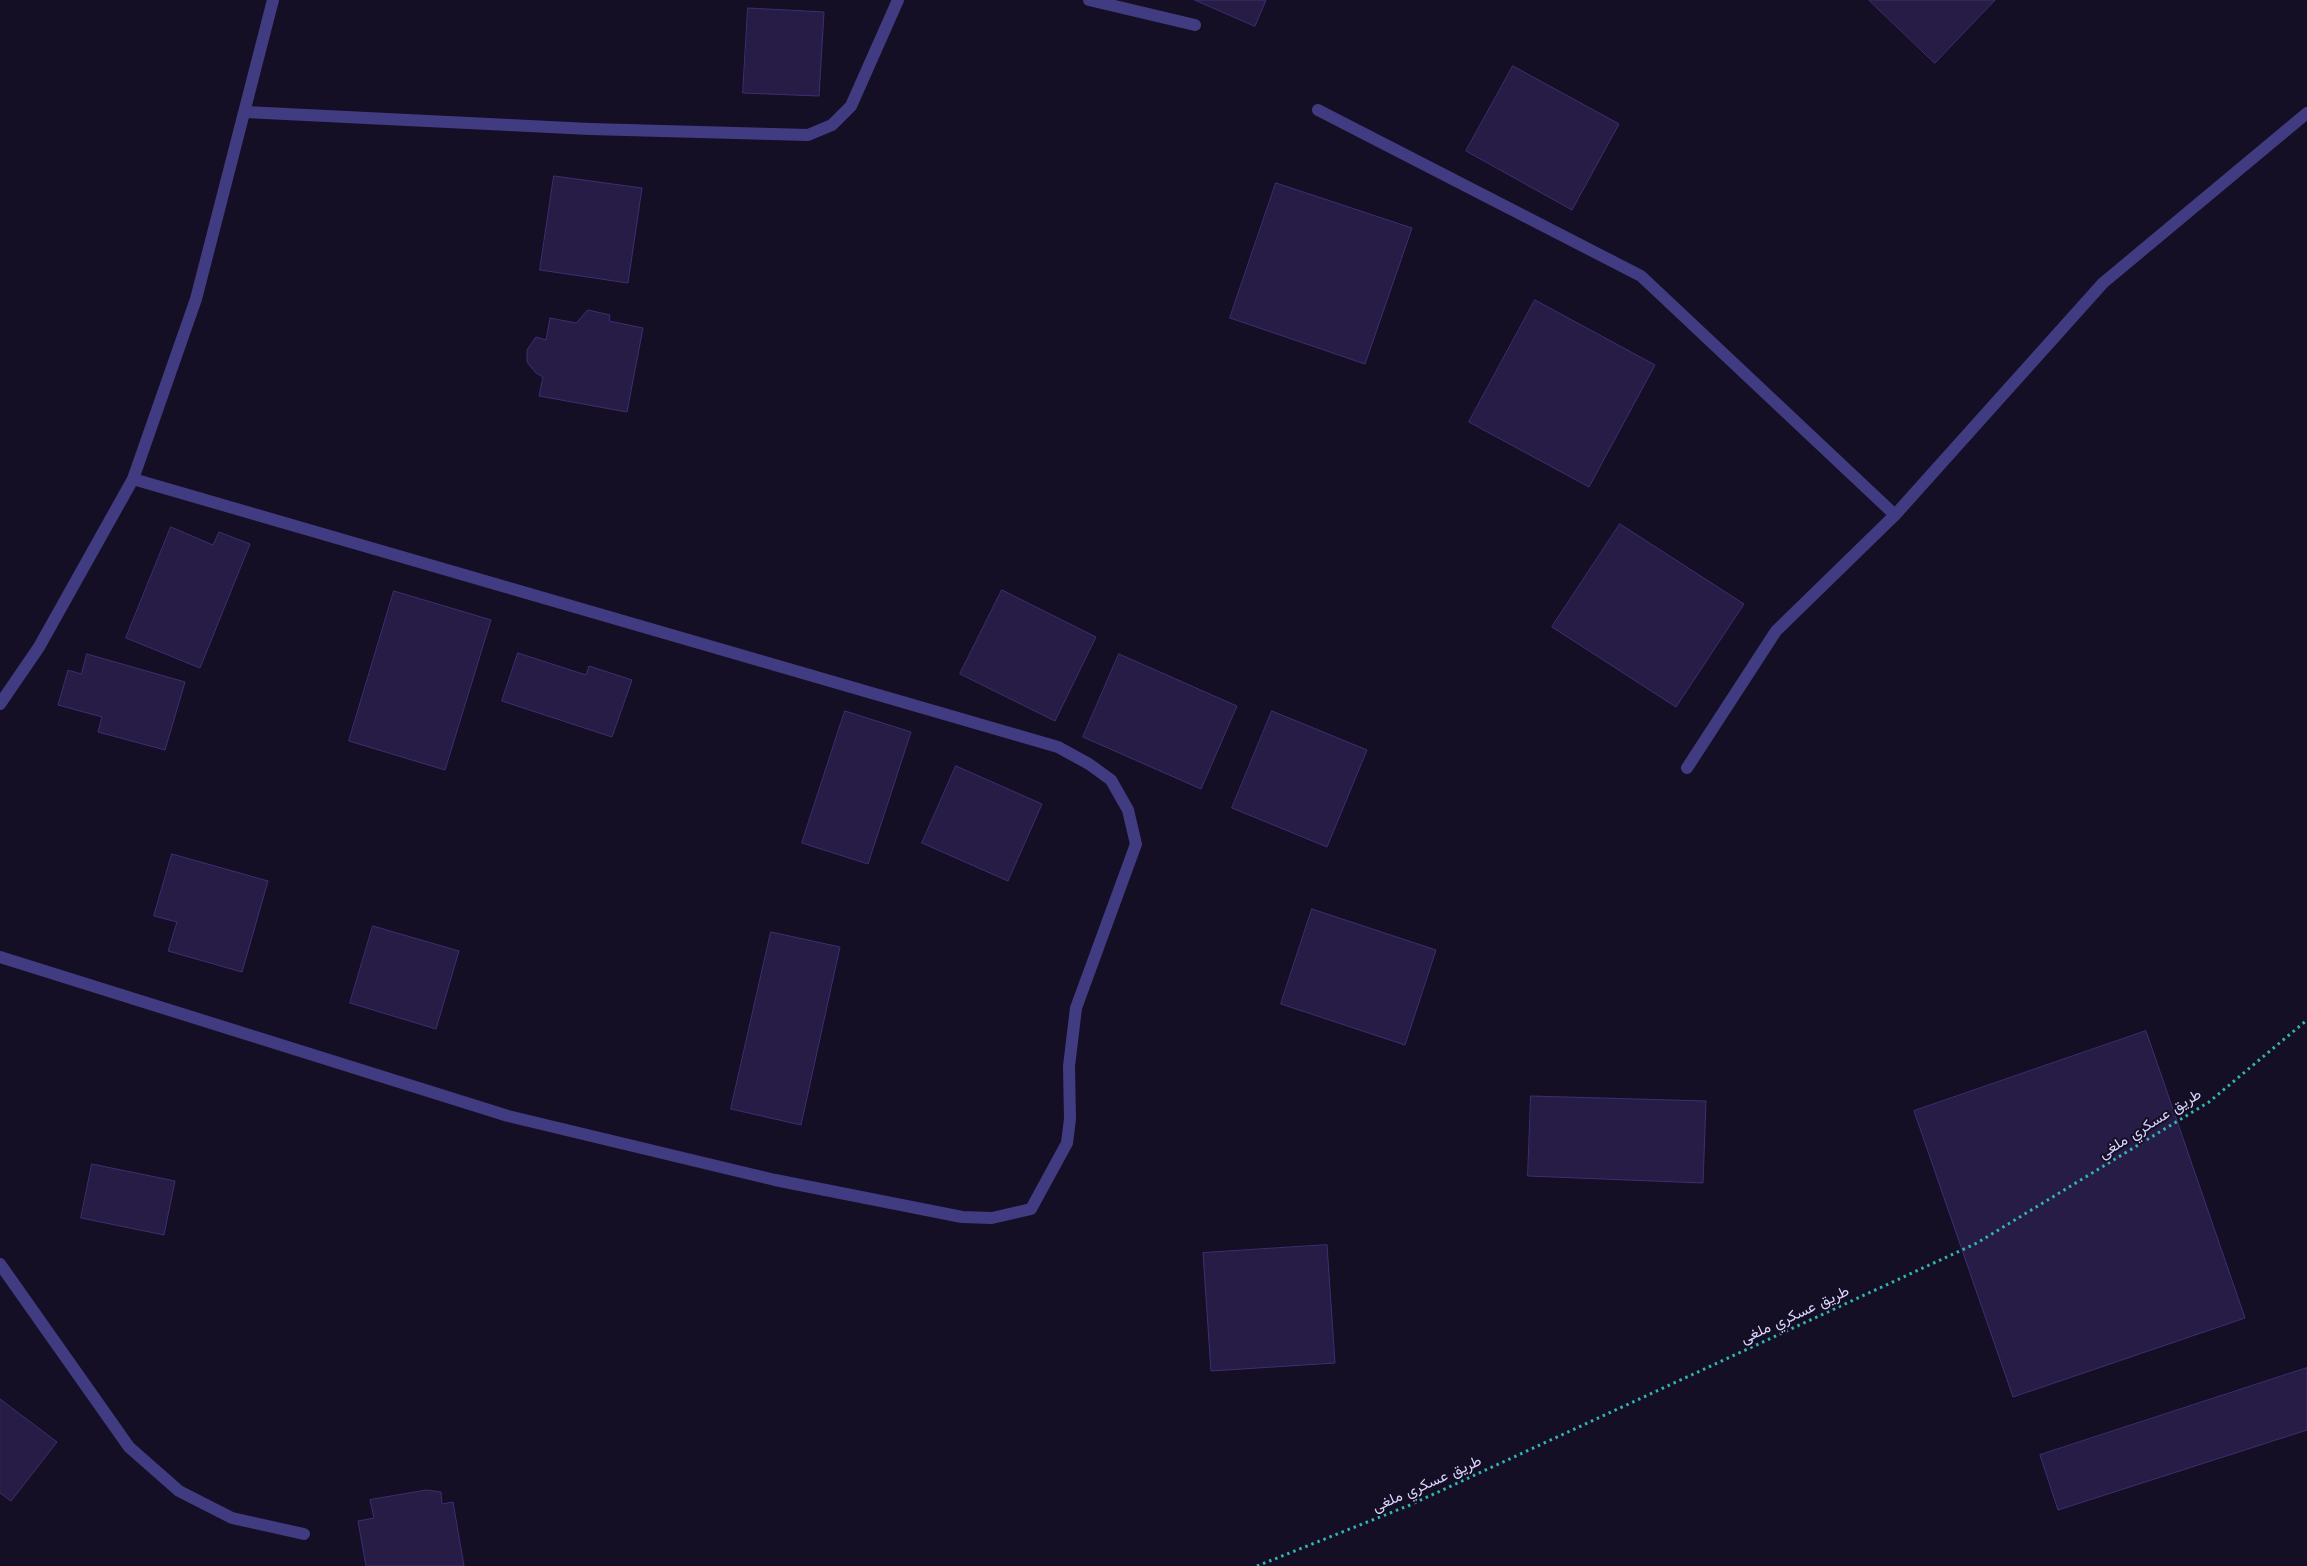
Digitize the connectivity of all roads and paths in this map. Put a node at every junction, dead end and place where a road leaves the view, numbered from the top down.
1 (273, 0) edge
2 (898, 0) edge
3 (1089, 0) edge
4 (1195, 25) dead end
5 (1318, 110) dead end
6 (245, 112) junction
7 (2307, 113) edge
8 (133, 479) junction
9 (1895, 515) junction
10 (0, 704) edge
11 (1688, 768) dead end
12 (0, 957) edge
13 (2307, 1020) edge
14 (0, 1264) edge
15 (304, 1534) dead end
16 (1257, 1566) edge

1 - 6 street
2 - 6 street
3 - 4 street
5 - 9 street
6 - 8 street
7 - 9 street
8 - 10 street
8 - 12 street
9 - 11 street
13 - 16 path, طريق عسكري ملغى
14 - 15 street

